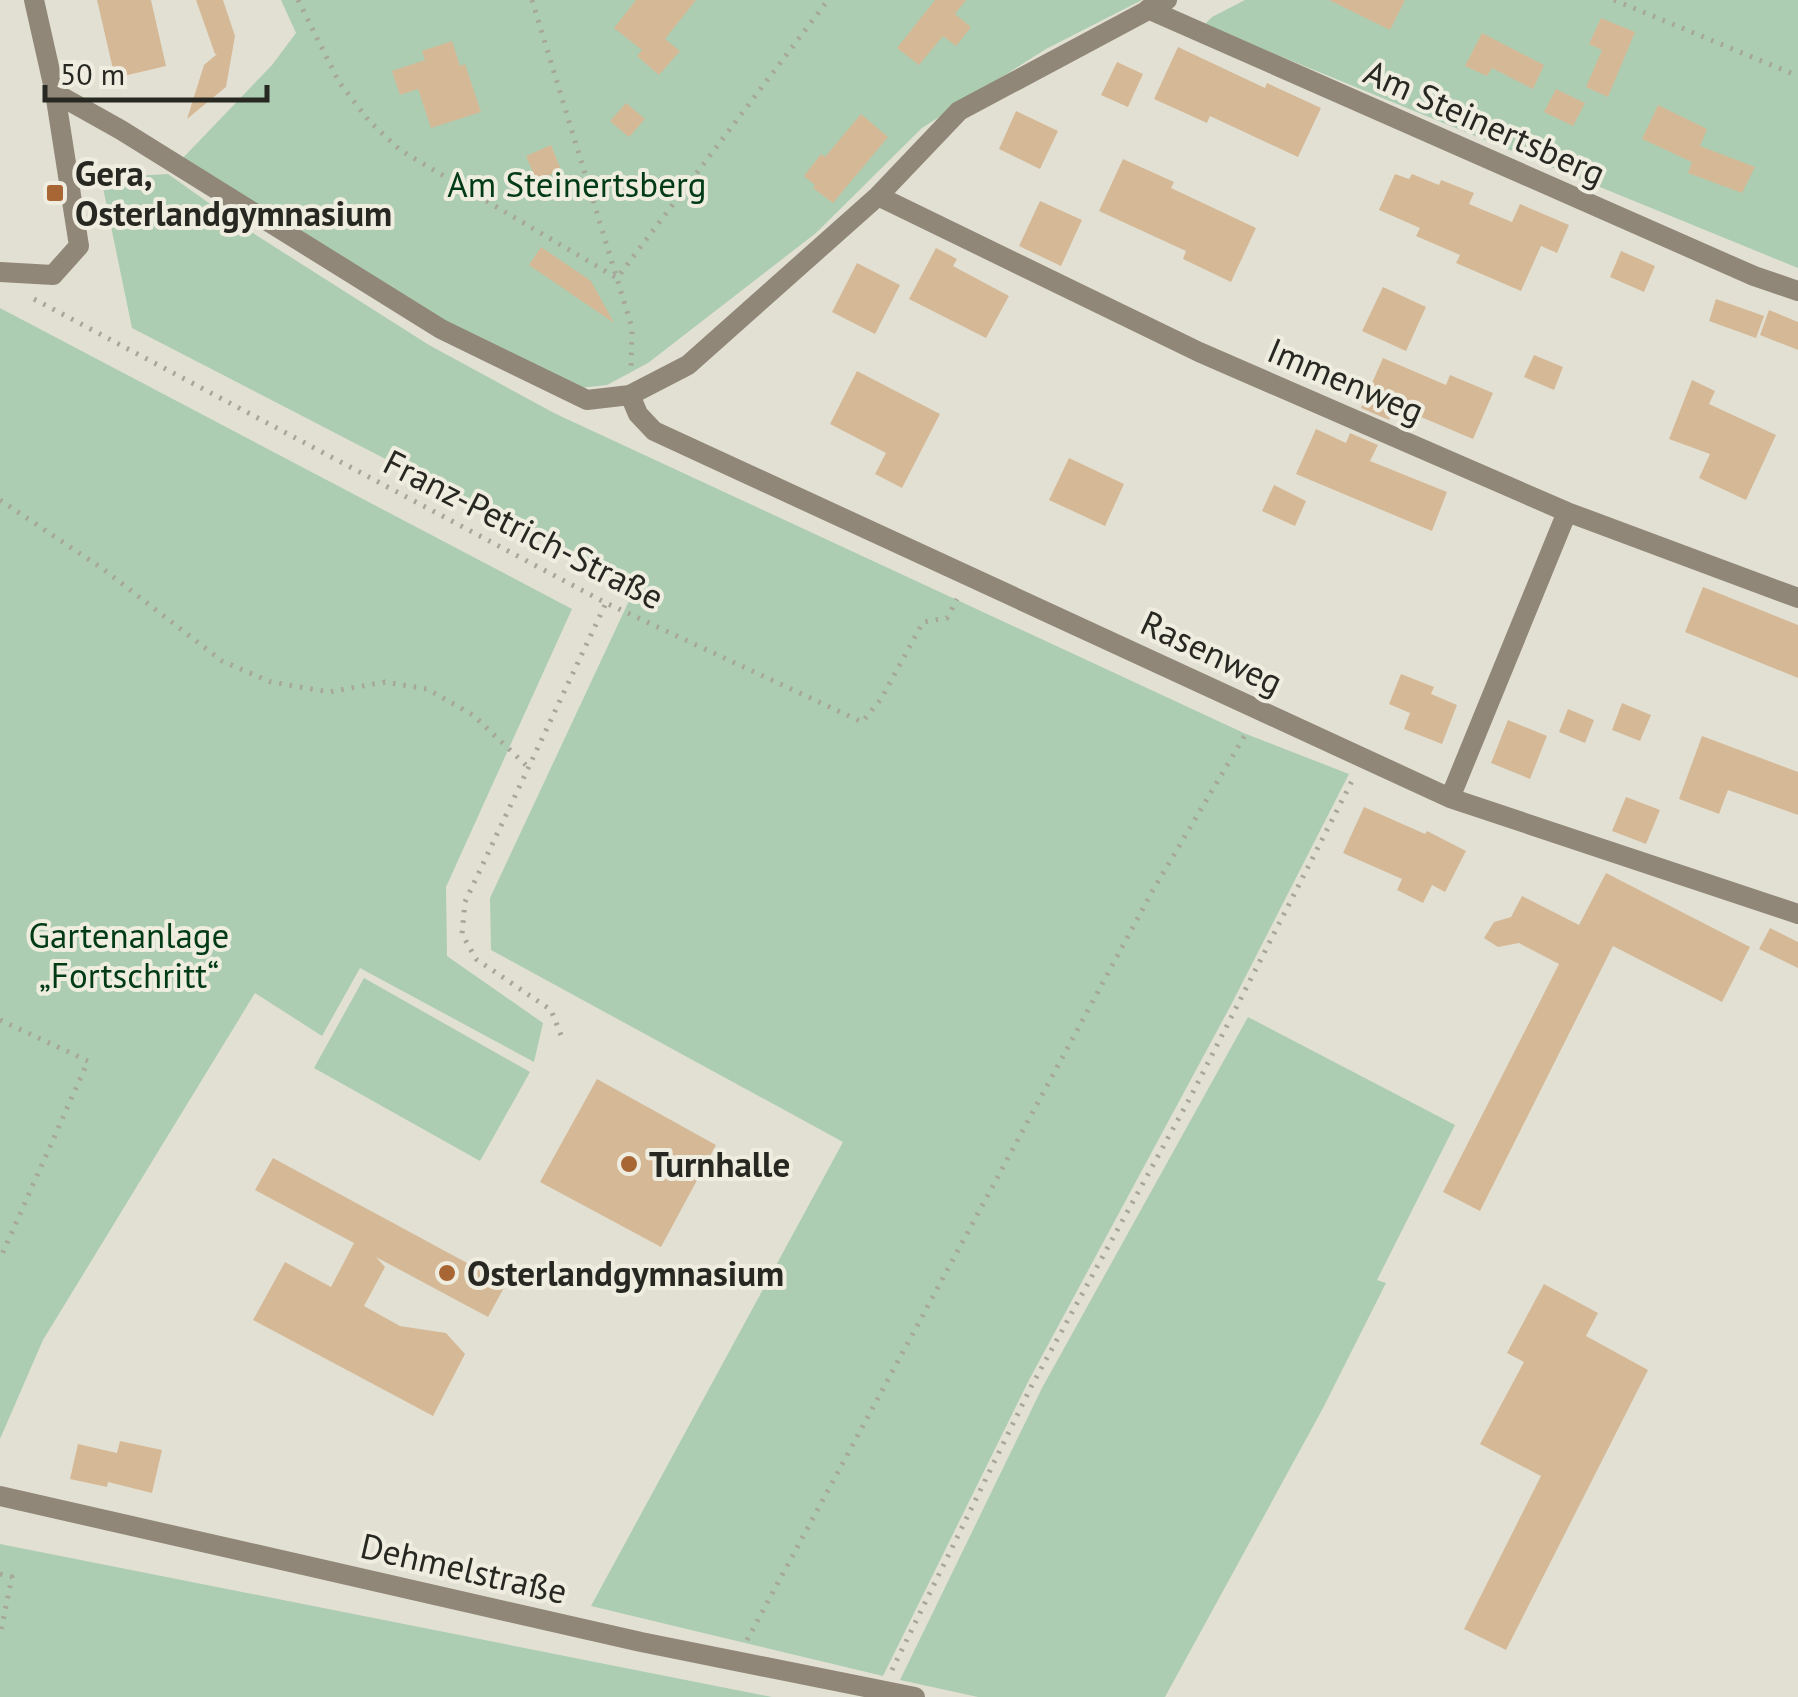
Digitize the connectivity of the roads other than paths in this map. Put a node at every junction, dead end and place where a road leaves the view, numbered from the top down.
1 (34, 0) edge
2 (1158, 5) edge
3 (55, 92) junction
4 (878, 196) junction
5 (0, 272) edge
6 (1798, 290) edge
7 (630, 395) junction
8 (1567, 512) junction
9 (1798, 598) edge
10 (1450, 798) junction
11 (1798, 914) edge
12 (0, 1496) edge
13 (915, 1697) edge

1 - 3 street
2 - 4 street, Am Steinertsberg
2 - 6 street, Am Steinertsberg
3 - 5 street
3 - 7 street, Am Steinertsberg
4 - 7 street, Am Steinertsberg
4 - 8 street, Immenweg
7 - 10 street, Rasenweg
8 - 9 street, Immenweg
8 - 10 street
10 - 11 street, Rasenweg
12 - 13 street, Dehmelstraße

